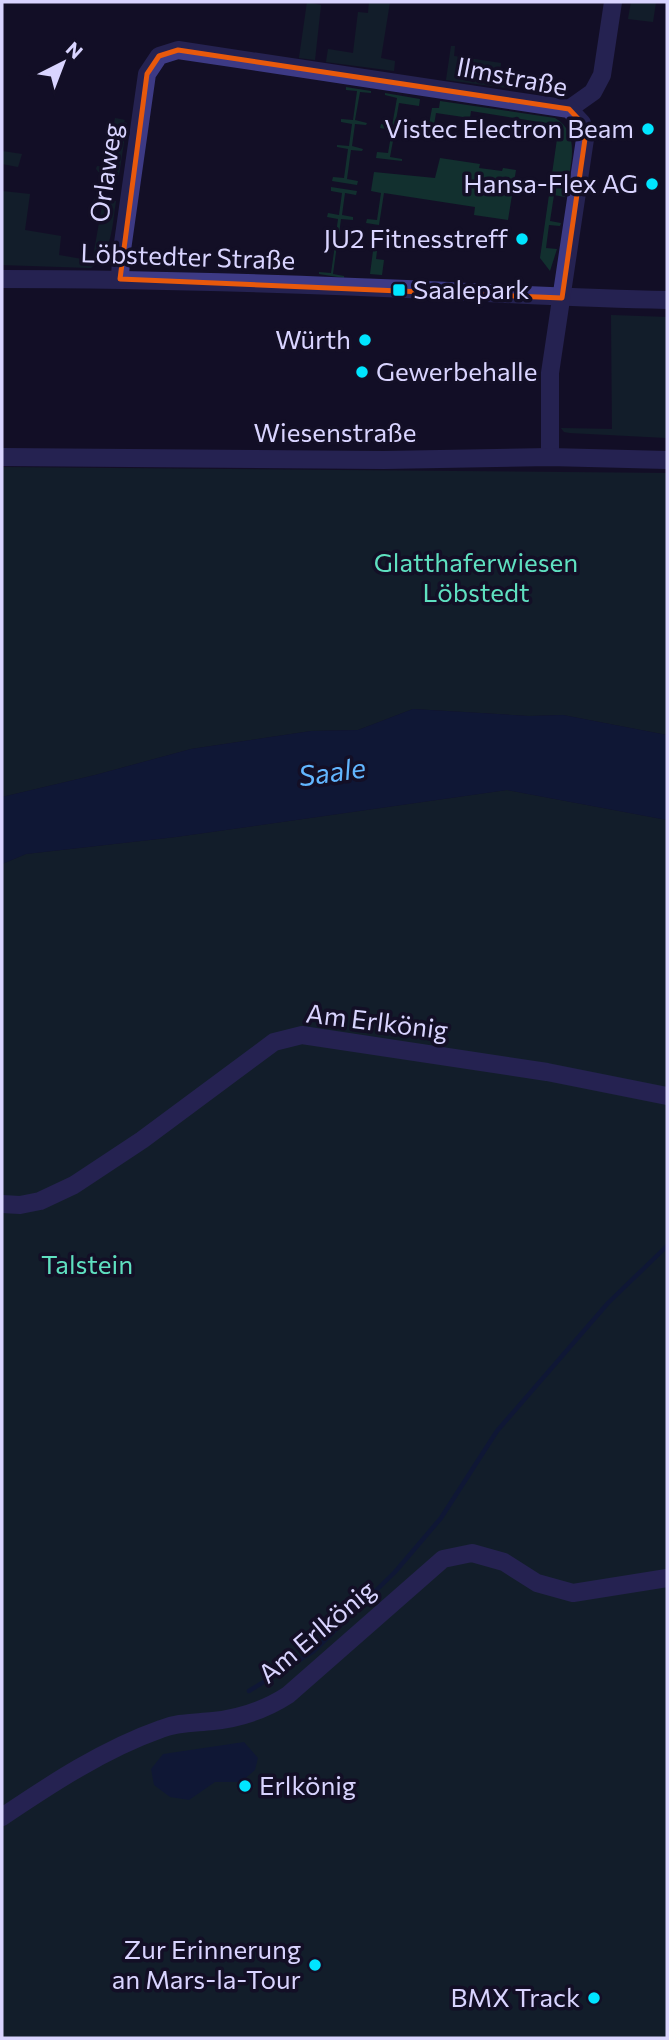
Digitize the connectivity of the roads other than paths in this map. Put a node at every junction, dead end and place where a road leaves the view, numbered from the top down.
1 (613, 2) edge
2 (147, 74) joint
3 (569, 109) junction
4 (2, 279) edge
5 (120, 279) junction
6 (562, 298) junction
7 (667, 300) edge
8 (2, 457) edge
9 (550, 457) junction
10 (667, 460) edge
11 (667, 1096) edge
12 (2, 1204) edge
13 (667, 1578) edge
14 (2, 1817) edge

1 - 3 street
2 - 3 street, Ilmstraße
2 - 5 street, Orlaweg
3 - 6 street, Ilmstraße
4 - 5 street, Löbstedter Straße
5 - 6 street, Löbstedter Straße
6 - 7 street, Löbstedter Straße
6 - 9 street, Ilmstraße
8 - 9 street, Wiesenstraße
9 - 10 street, Wiesenstraße
11 - 12 street, Am Erlkönig
13 - 14 street, Am Erlkönig

